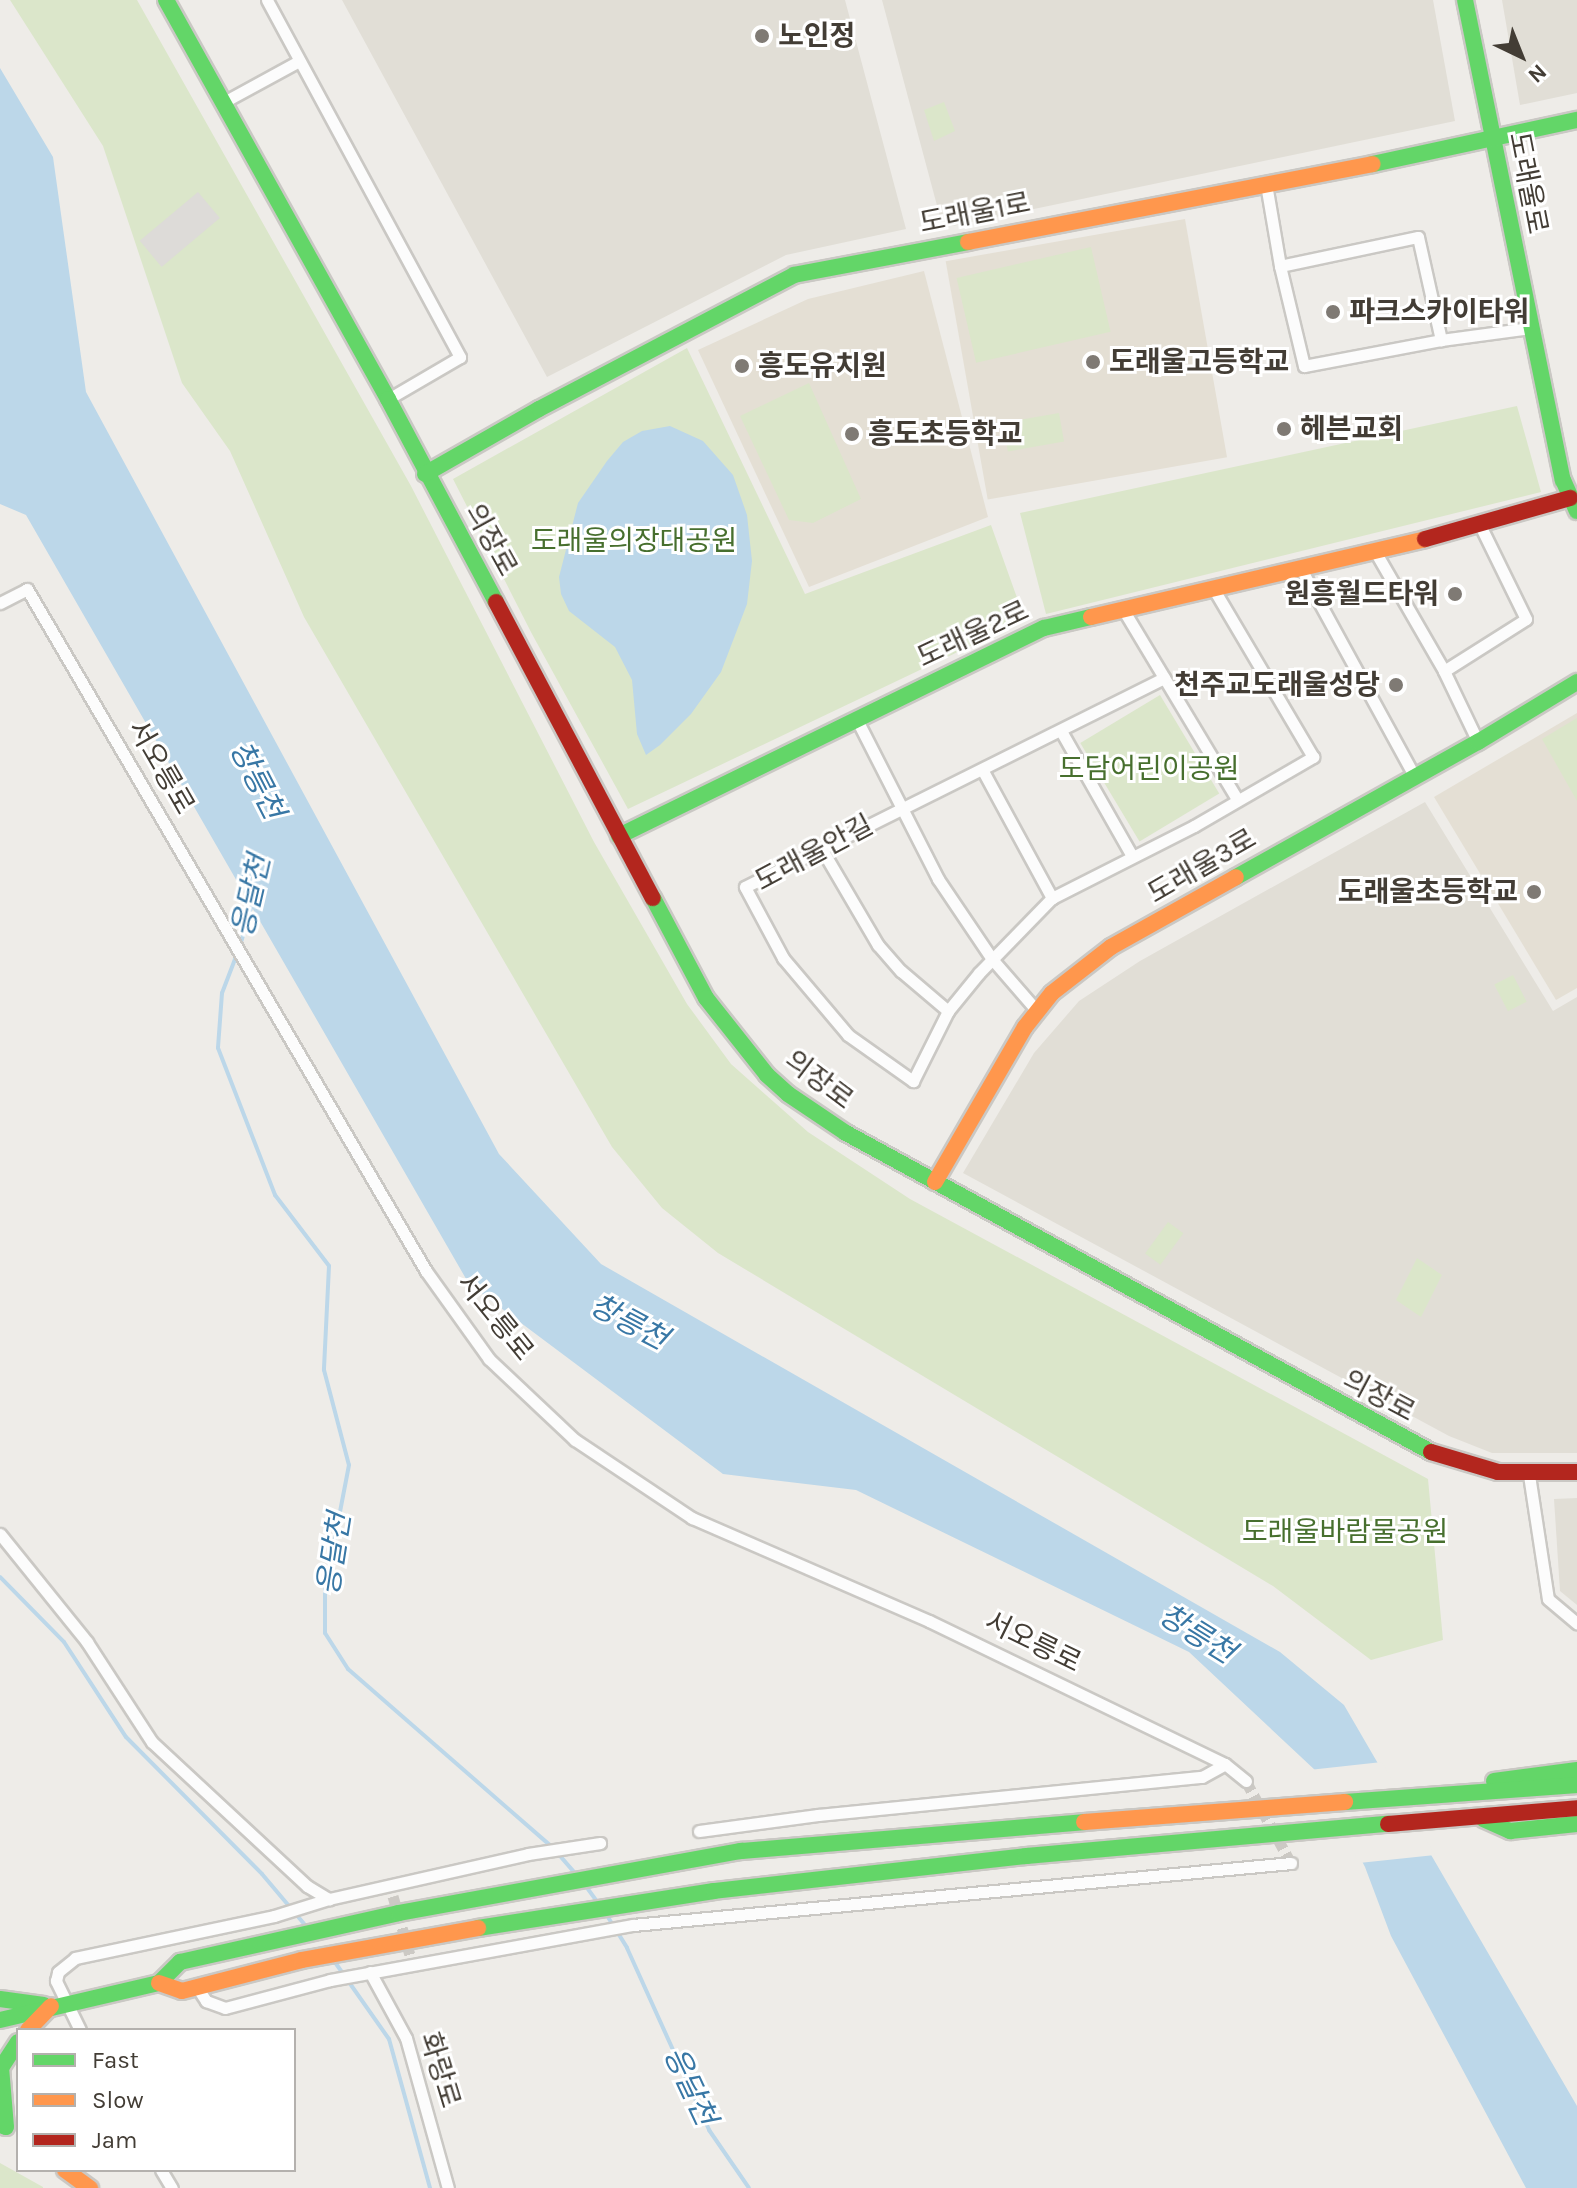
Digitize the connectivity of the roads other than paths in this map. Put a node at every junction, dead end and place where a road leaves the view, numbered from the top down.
1 (166, 0) edge
2 (267, 0) edge
3 (1465, 0) edge
4 (299, 61) junction
5 (222, 103) junction
6 (1577, 120) edge
7 (1492, 138) junction
8 (1266, 184) junction
9 (1280, 266) junction
10 (1530, 328) junction
11 (1441, 340) junction
12 (388, 399) junction
13 (425, 474) junction
14 (1574, 504) edge
15 (1480, 525) junction
16 (1376, 553) junction
17 (1301, 569) junction
18 (1213, 588) junction
19 (0, 603) edge
20 (1124, 611) junction
21 (1444, 671) junction
22 (1164, 678) junction
23 (1577, 682) edge
24 (856, 718) junction
25 (1061, 731) junction
26 (1478, 742) junction
27 (983, 771) junction
28 (1414, 775) junction
29 (1237, 799) junction
30 (901, 807) junction
31 (619, 836) junction
32 (821, 848) junction
33 (1131, 854) junction
34 (1052, 898) junction
35 (992, 959) junction
36 (948, 1011) junction
37 (1037, 1011) junction
38 (935, 1182) junction
39 (1577, 1472) edge
40 (1529, 1475) junction
41 (0, 1534) edge
42 (1577, 1623) edge
43 (1225, 1764) junction
44 (1577, 1770) edge
45 (1246, 1781) tunnel mouth
46 (1577, 1785) edge
47 (1467, 1792) junction
48 (1577, 1808) edge
49 (1478, 1818) junction
50 (1577, 1824) edge
51 (699, 1831) dead end
52 (600, 1843) dead end
53 (1291, 1863) dead end
54 (329, 1899) junction
55 (365, 1973) junction
56 (159, 1983) junction
57 (197, 1987) junction
58 (0, 1999) edge
59 (58, 2005) junction
60 (0, 2020) edge
61 (30, 2028) edge
62 (78, 2028) edge
63 (16, 2045) edge
64 (6, 2127) edge
65 (68, 2172) edge
66 (90, 2188) edge
67 (448, 2188) edge

1 - 5 street, 의장로
2 - 4 street
3 - 7 street, 도래울로
4 - 5 street
4 - 12 street
5 - 12 street, 의장로
6 - 7 street, 도래울1로
7 - 8 street, 도래울1로
7 - 10 street, 도래울로
8 - 9 street
8 - 13 street, 도래울1로
9 - 11 street
9 - 11 street
10 - 11 street
10 - 14 street, 도래울로
12 - 13 street, 의장로
13 - 31 street, 의장로
14 - 15 street, 도래울2로
15 - 16 street, 도래울2로
15 - 21 street
16 - 17 street, 도래울2로
16 - 21 street
17 - 18 street, 도래울2로
17 - 28 street
18 - 20 street, 도래울2로
18 - 29 street, 도래울안길
19 - 43 street, 서오릉로
20 - 22 street
20 - 24 street, 도래울2로
21 - 26 street
22 - 25 street, 도래울안길
22 - 29 street
23 - 26 street, 도래울3로
24 - 30 street, 도래울안길
24 - 31 street, 도래울2로
25 - 27 street, 도래울안길
25 - 33 street
26 - 28 street, 도래울3로
27 - 30 street, 도래울안길
27 - 34 street
28 - 37 street, 도래울3로
29 - 33 street, 도래울안길
30 - 32 street, 도래울안길
30 - 35 street, 도래울안길
31 - 38 street, 의장로
32 - 36 street
32 - 36 street, 도래울안길
33 - 34 street, 도래울안길
34 - 35 street, 도래울안길
35 - 36 street, 도래울안길
35 - 37 street, 도래울안길
37 - 38 street, 도래울3로
38 - 40 street, 의장로
39 - 40 street, 의장로
40 - 42 street
41 - 54 street
43 - 45 street, 서오릉로
43 - 51 street
44 - 47 street
46 - 47 street
47 - 56 street
48 - 49 street
49 - 50 street
49 - 57 street
52 - 54 street
53 - 55 street
54 - 59 street
55 - 57 street
55 - 67 street, 화랑로
56 - 57 street
56 - 59 street
58 - 59 street
59 - 60 street
59 - 61 street
59 - 62 street
63 - 64 street
65 - 66 street

